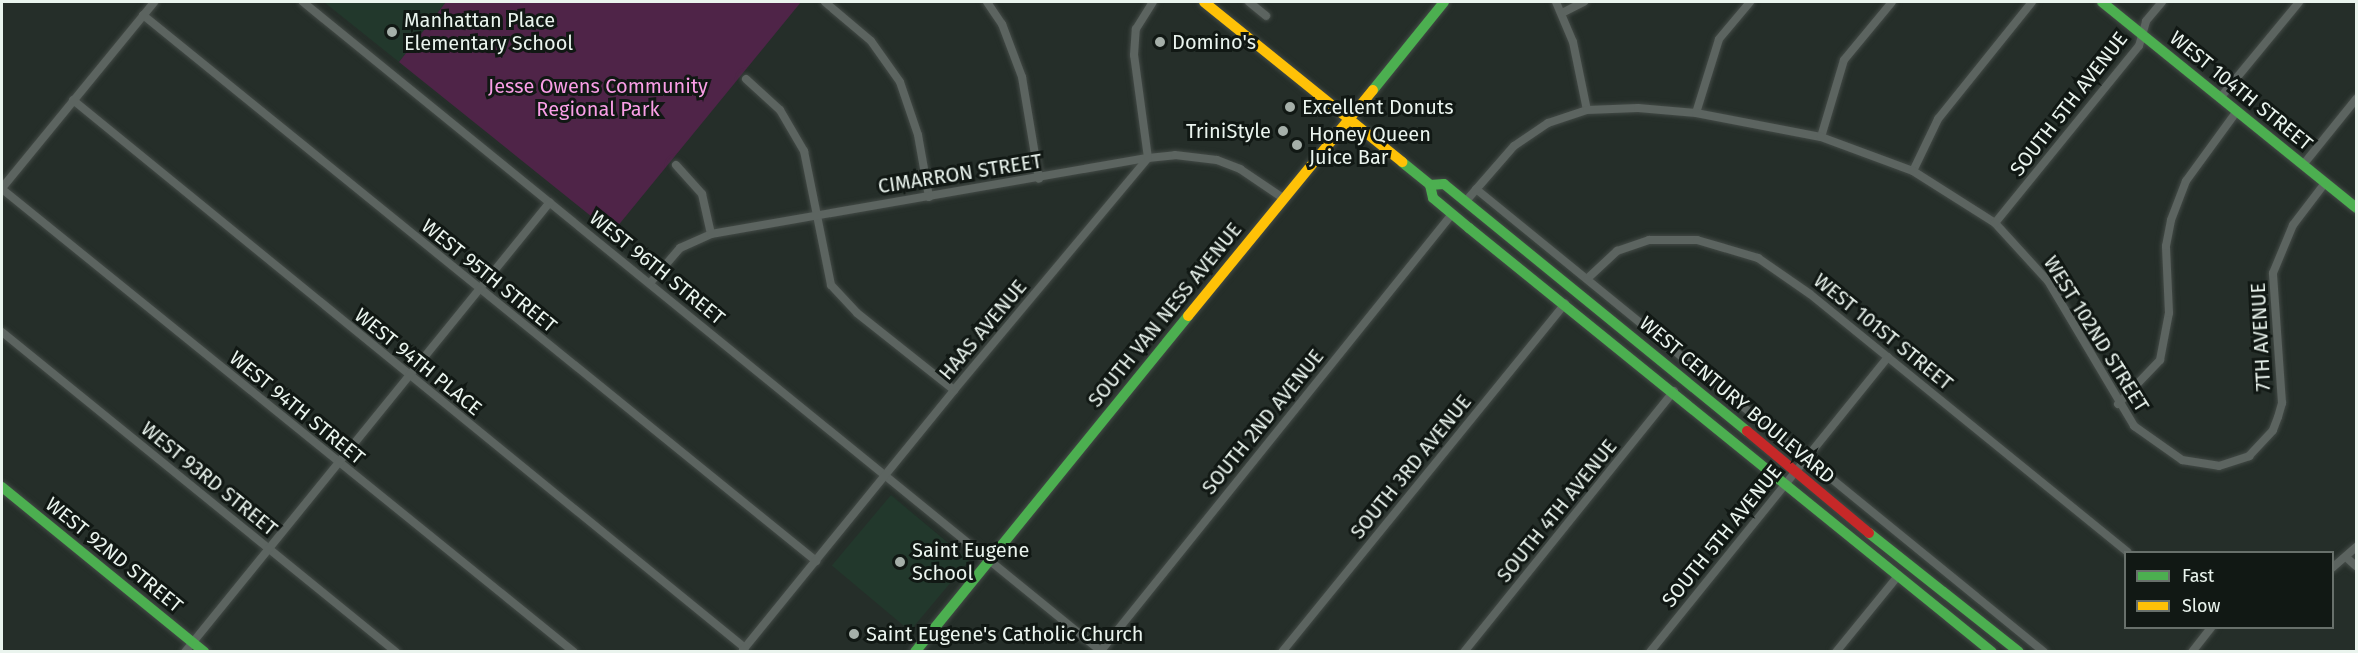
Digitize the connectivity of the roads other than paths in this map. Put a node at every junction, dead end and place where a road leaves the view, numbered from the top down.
1 (154, 2) edge
2 (303, 2) edge
3 (825, 2) edge
4 (987, 2) edge
5 (1152, 2) edge
6 (1204, 2) edge
7 (1249, 2) edge
8 (1444, 2) edge
9 (1556, 2) edge
10 (1584, 2) edge
11 (1750, 2) edge
12 (1892, 2) edge
13 (2032, 2) edge
14 (2102, 2) edge
15 (2162, 2) edge
16 (2299, 2) edge
17 (1562, 13) junction
18 (143, 15) junction
19 (1266, 16) dead end
20 (2143, 35) junction
21 (746, 79) dead end
22 (2220, 98) junction
23 (2356, 99) edge
24 (72, 100) junction
25 (1587, 110) junction
26 (2237, 111) junction
27 (1696, 113) junction
28 (1348, 119) junction
29 (1821, 137) junction
30 (1148, 158) junction
31 (676, 165) dead end
32 (2303, 165) junction
33 (1913, 171) junction
34 (1039, 178) junction
35 (2325, 183) junction
36 (1430, 185) junction
37 (2, 189) edge
38 (1476, 189) junction
39 (929, 197) junction
40 (1283, 198) junction
41 (1466, 201) junction
42 (550, 202) junction
43 (2356, 208) edge
44 (816, 213) junction
45 (1452, 214) junction
46 (1995, 223) junction
47 (711, 234) junction
48 (1588, 278) junction
49 (650, 283) junction
50 (479, 289) junction
51 (1565, 304) junction
52 (2, 332) edge
53 (1888, 357) junction
54 (408, 376) junction
55 (954, 390) junction
56 (1674, 391) junction
57 (2118, 404) junction
58 (2248, 456) joint
59 (1808, 457) junction
60 (338, 463) junction
61 (1794, 473) junction
62 (885, 475) junction
63 (1786, 483) junction
64 (2, 487) edge
65 (2356, 547) edge
66 (269, 548) junction
67 (2127, 551) edge
68 (2347, 558) junction
69 (989, 560) junction
70 (816, 561) junction
71 (2356, 566) edge
72 (2334, 567) edge
73 (1898, 576) junction
74 (2209, 629) edge
75 (192, 642) junction
76 (744, 650) edge
77 (185, 651) edge
78 (204, 651) edge
79 (396, 651) edge
80 (574, 651) edge
81 (915, 651) edge
82 (1101, 651) edge
83 (1282, 651) edge
84 (1464, 651) edge
85 (1650, 651) edge
86 (1836, 651) edge
87 (1992, 651) edge
88 (2019, 651) edge
89 (2044, 651) edge
90 (2192, 651) edge

1 - 18 street
2 - 42 street, WEST 96TH STREET
3 - 39 street
4 - 34 street
5 - 30 street
6 - 28 main road, WEST CENTURY BOULEVARD
7 - 19 street
8 - 28 main road, SOUTH VAN NESS AVENUE
9 - 17 street
10 - 17 street
11 - 27 street
12 - 29 street
13 - 33 street
14 - 20 main road, WEST 104TH STREET
15 - 20 street, SOUTH 5TH AVENUE
16 - 22 street
17 - 25 street
18 - 24 street
18 - 50 street, WEST 95TH STREET
20 - 22 main road, WEST 104TH STREET
20 - 46 street, SOUTH 5TH AVENUE
21 - 44 street
22 - 26 main road, WEST 104TH STREET
23 - 32 street
24 - 37 street
24 - 54 street, WEST 94TH PLACE
25 - 27 street, WEST 102ND STREET
25 - 38 street
26 - 32 main road, WEST 104TH STREET
26 - 57 street
27 - 29 street, WEST 102ND STREET
28 - 36 main road, WEST CENTURY BOULEVARD
28 - 40 main road, SOUTH VAN NESS AVENUE
29 - 33 street, WEST 102ND STREET
30 - 34 street, CIMARRON STREET
30 - 40 street, CIMARRON STREET
30 - 55 street, HAAS AVENUE
31 - 47 street
32 - 35 main road, WEST 104TH STREET
33 - 46 street, WEST 102ND STREET
34 - 39 street, CIMARRON STREET
35 - 43 main road, WEST 104TH STREET
35 - 58 street, 7TH AVENUE
36 - 41 main road, WEST CENTURY BOULEVARD
36 - 45 main road, WEST CENTURY BOULEVARD
37 - 60 street, WEST 94TH STREET
38 - 41 street
38 - 48 street, WEST CENTURY BOULEVARD
39 - 44 street, CIMARRON STREET
40 - 69 main road, SOUTH VAN NESS AVENUE
41 - 61 main road, WEST CENTURY BOULEVARD
42 - 49 street, WEST 96TH STREET
42 - 50 street
44 - 47 street, CIMARRON STREET
44 - 55 street
45 - 51 main road, WEST CENTURY BOULEVARD
45 - 82 street, SOUTH 2ND AVENUE
46 - 57 street, WEST 102ND STREET
47 - 49 street, CIMARRON STREET
48 - 53 street, WEST 101ST STREET
48 - 59 street, WEST CENTURY BOULEVARD
49 - 62 street, WEST 96TH STREET
50 - 54 street
50 - 70 street, WEST 95TH STREET
51 - 56 main road, WEST CENTURY BOULEVARD
51 - 83 street, SOUTH 3RD AVENUE
52 - 66 street, WEST 93RD STREET
53 - 59 street, SOUTH 5TH AVENUE
53 - 67 street, WEST 101ST STREET
54 - 60 street
54 - 76 street, WEST 94TH PLACE
55 - 62 street, HAAS AVENUE
56 - 63 main road, WEST CENTURY BOULEVARD
56 - 84 street, SOUTH 4TH AVENUE
57 - 58 street, WEST 102ND STREET
59 - 61 street, SOUTH 5TH AVENUE
59 - 89 street, WEST CENTURY BOULEVARD
60 - 66 street
60 - 80 street, WEST 94TH STREET
61 - 63 street, SOUTH 5TH AVENUE
61 - 88 main road, WEST CENTURY BOULEVARD
62 - 69 street, WEST 96TH STREET
62 - 70 street, HAAS AVENUE
63 - 73 main road, WEST CENTURY BOULEVARD
63 - 85 street, SOUTH 5TH AVENUE
64 - 75 main road, WEST 92ND STREET
65 - 68 street
66 - 75 street
66 - 79 street, WEST 93RD STREET
68 - 71 street
68 - 72 street
69 - 81 main road, SOUTH VAN NESS AVENUE
69 - 82 street, WEST 96TH STREET
70 - 76 street, HAAS AVENUE
73 - 86 street
73 - 87 main road, WEST CENTURY BOULEVARD
74 - 90 street
75 - 77 street
75 - 78 main road, WEST 92ND STREET

